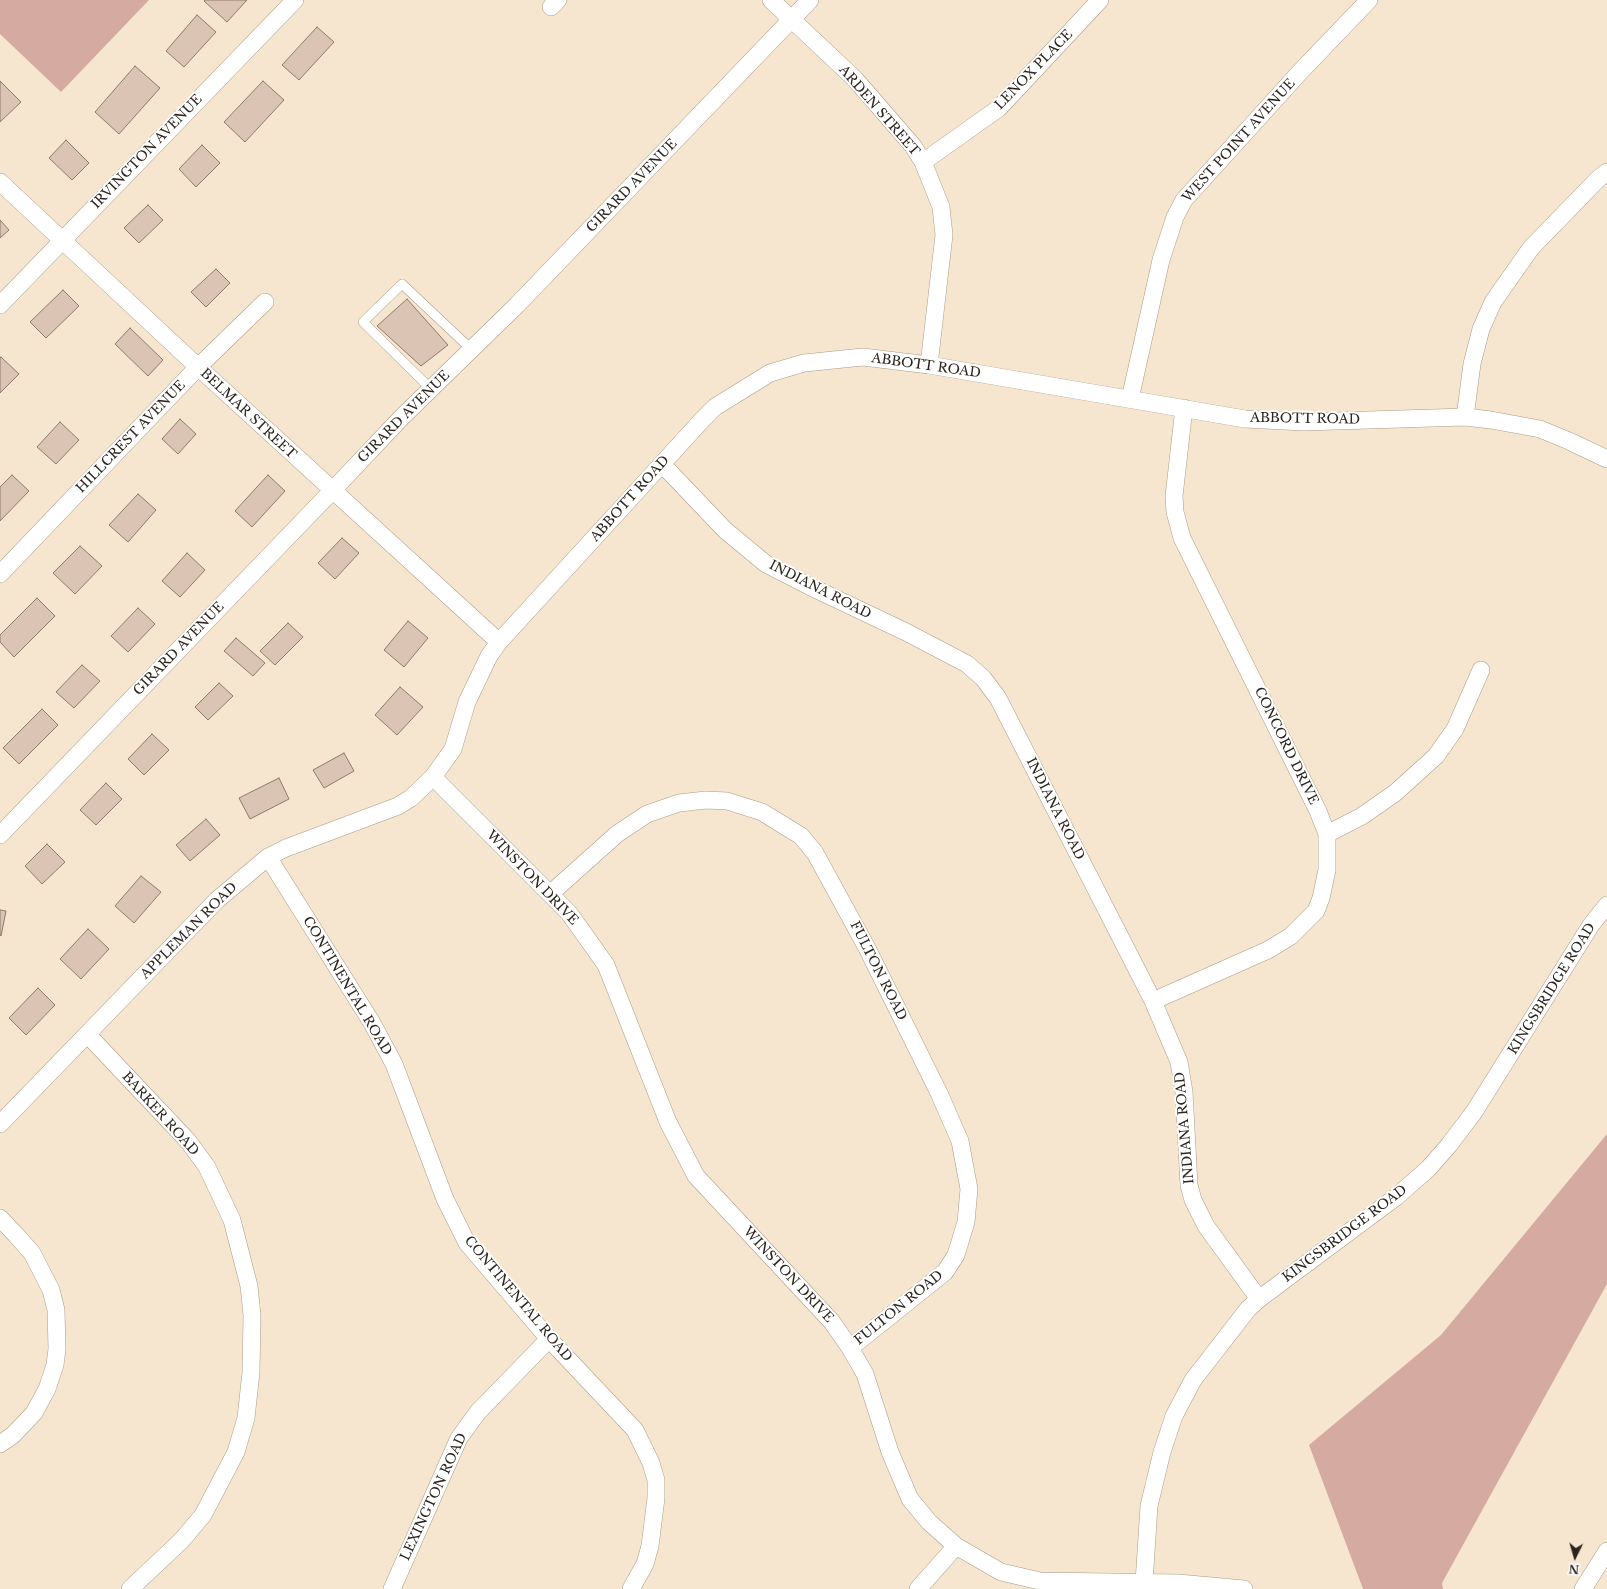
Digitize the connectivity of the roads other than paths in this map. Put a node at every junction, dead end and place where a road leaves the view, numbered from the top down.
1 (295, 0) edge
2 (771, 0) edge
3 (810, 0) edge
4 (1100, 0) edge
5 (1369, 0) edge
6 (791, 20) junction
7 (923, 162) junction
8 (1607, 172) edge
9 (0, 182) edge
10 (62, 240) junction
11 (265, 302) dead end
12 (0, 305) edge
13 (472, 349) junction
14 (929, 365) junction
15 (198, 367) junction
16 (430, 389) junction
17 (1130, 399) junction
18 (1184, 408) junction
19 (1465, 417) junction
20 (1607, 459) edge
21 (662, 464) junction
22 (332, 491) junction
23 (0, 574) edge
24 (499, 642) junction
25 (1481, 670) dead end
26 (433, 777) junction
27 (1328, 834) junction
28 (0, 835) edge
29 (268, 857) junction
30 (550, 894) junction
31 (1607, 906) edge
32 (1153, 1001) junction
33 (87, 1034) junction
34 (0, 1124) edge
35 (0, 1218) edge
36 (1259, 1299) junction
37 (549, 1339) junction
38 (850, 1348) junction
39 (0, 1444) edge
40 (956, 1546) junction
41 (1607, 1551) edge
42 (1144, 1583) junction
43 (130, 1589) edge
44 (392, 1589) edge
45 (631, 1589) edge
46 (918, 1589) edge
47 (1244, 1589) edge
48 (1583, 1589) edge

1 - 10 street, IRVINGTON AVENUE
2 - 6 street, ARDEN STREET
3 - 6 street, GIRARD AVENUE
4 - 7 street, LENOX PLACE
5 - 17 street, WEST POINT AVENUE
6 - 7 street, ARDEN STREET
6 - 13 street, GIRARD AVENUE
7 - 14 street, ARDEN STREET
8 - 19 street
9 - 10 street, BELMAR STREET
10 - 12 street, IRVINGTON AVENUE
10 - 15 street, BELMAR STREET
11 - 15 street, HILLCREST AVENUE
13 - 16 street, GIRARD AVENUE
13 - 16 lane
14 - 17 street, ABBOTT ROAD
14 - 21 street, ABBOTT ROAD
15 - 22 street, BELMAR STREET
15 - 23 street, HILLCREST AVENUE
16 - 22 street, GIRARD AVENUE
17 - 18 street, ABBOTT ROAD
18 - 19 street, ABBOTT ROAD
18 - 27 street, CONCORD DRIVE
19 - 20 street, ABBOTT ROAD
21 - 24 street, ABBOTT ROAD
21 - 32 street, INDIANA ROAD
22 - 24 street, BELMAR STREET
22 - 28 street, GIRARD AVENUE
24 - 26 street, ABBOTT ROAD
25 - 27 street
26 - 29 street, APPLEMAN ROAD
26 - 30 street, WINSTON DRIVE
27 - 32 street, CONCORD DRIVE
29 - 33 street, APPLEMAN ROAD
29 - 37 street, CONTINENTAL ROAD
30 - 38 street, WINSTON DRIVE
30 - 38 street, FULTON ROAD
31 - 36 street, KINGSBRIDGE ROAD
32 - 36 street, INDIANA ROAD
33 - 34 street, APPLEMAN ROAD
33 - 43 street, BARKER ROAD
35 - 39 street
36 - 42 street, KINGSBRIDGE ROAD
37 - 44 street, LEXINGTON ROAD
37 - 45 street, CONTINENTAL ROAD
38 - 40 street, WINSTON DRIVE
40 - 42 street, WINSTON DRIVE
40 - 46 street
41 - 48 street
42 - 47 street, WINSTON DRIVE

